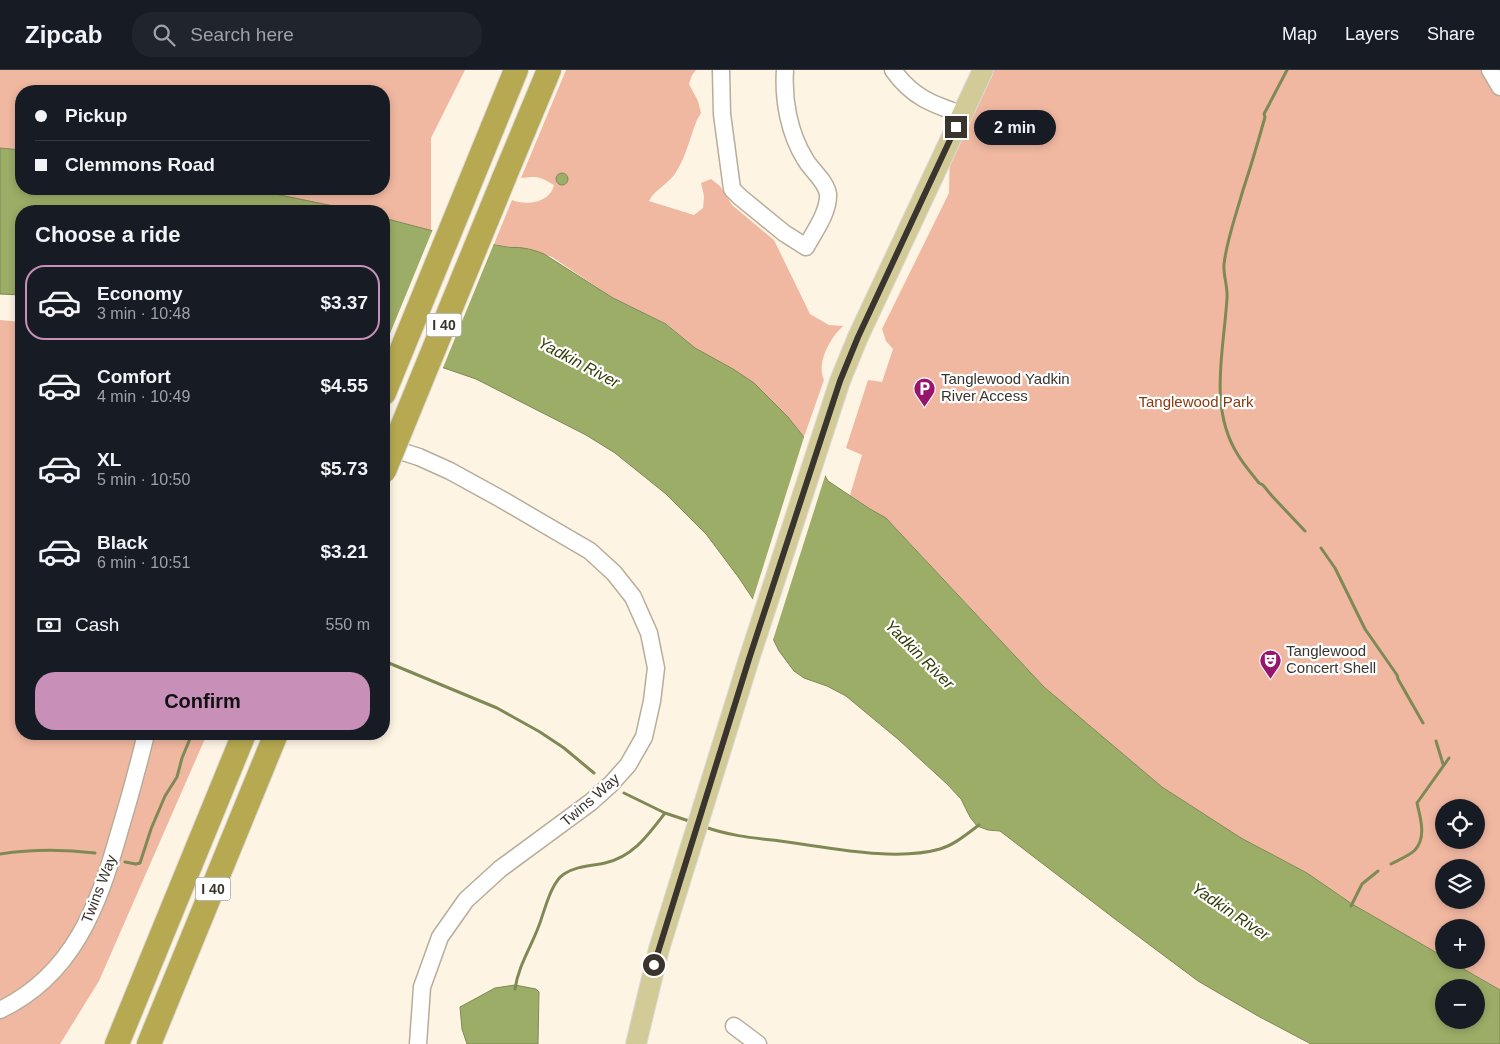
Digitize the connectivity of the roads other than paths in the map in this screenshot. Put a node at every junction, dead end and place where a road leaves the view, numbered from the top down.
1 (516, 70) edge
2 (549, 70) edge
3 (721, 70) edge
4 (785, 70) edge
5 (893, 70) edge
6 (983, 70) edge
7 (1490, 70) edge
8 (1500, 87) edge
9 (962, 114) junction
10 (390, 378) edge
11 (390, 448) edge
12 (390, 456) edge
13 (144, 740) edge
14 (242, 740) edge
15 (274, 740) edge
16 (646, 997) junction
17 (0, 1010) edge
18 (734, 1026) dead end
19 (117, 1044) edge
20 (149, 1044) edge
21 (418, 1044) edge
22 (630, 1044) edge
23 (636, 1044) edge
24 (758, 1044) edge

1 - 10 highway, I 40
2 - 12 highway, I 40, bridge
3 - 4 street
5 - 9 street
6 - 9 main road
7 - 8 street
9 - 16 main road
11 - 21 street, Twins Way
13 - 17 street, Twins Way
14 - 19 highway, I 40
15 - 20 highway, I 40
16 - 22 street
16 - 23 main road
18 - 24 street

